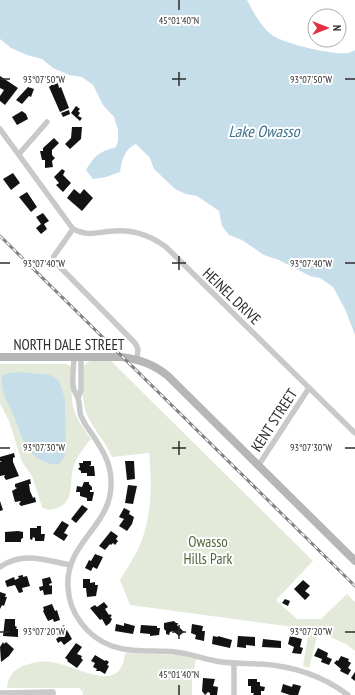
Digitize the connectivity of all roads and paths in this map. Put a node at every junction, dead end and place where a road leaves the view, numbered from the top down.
1 (47, 122) dead end
2 (0, 129) edge
3 (19, 154) junction
4 (73, 229) junction
5 (0, 357) edge
6 (78, 357) junction
7 (137, 360) junction
8 (309, 388) junction
9 (355, 433) edge
10 (258, 466) junction
11 (355, 561) edge
12 (70, 565) junction
13 (0, 567) edge
14 (234, 663) junction
15 (0, 693) edge
16 (53, 694) edge
17 (234, 695) edge
18 (348, 695) edge

1 - 3 street
2 - 3 street
3 - 4 street
4 - 7 street
4 - 8 street, HEINEL DRIVE
5 - 6 street, NORTH DALE STREET
6 - 7 street, NORTH DALE STREET
6 - 12 street
7 - 10 street, NORTH DALE STREET
8 - 9 street, HEINEL DRIVE
8 - 10 street, KENT STREET
10 - 11 street, NORTH DALE STREET
12 - 13 street
12 - 14 street
14 - 17 street
14 - 18 street
15 - 16 street

